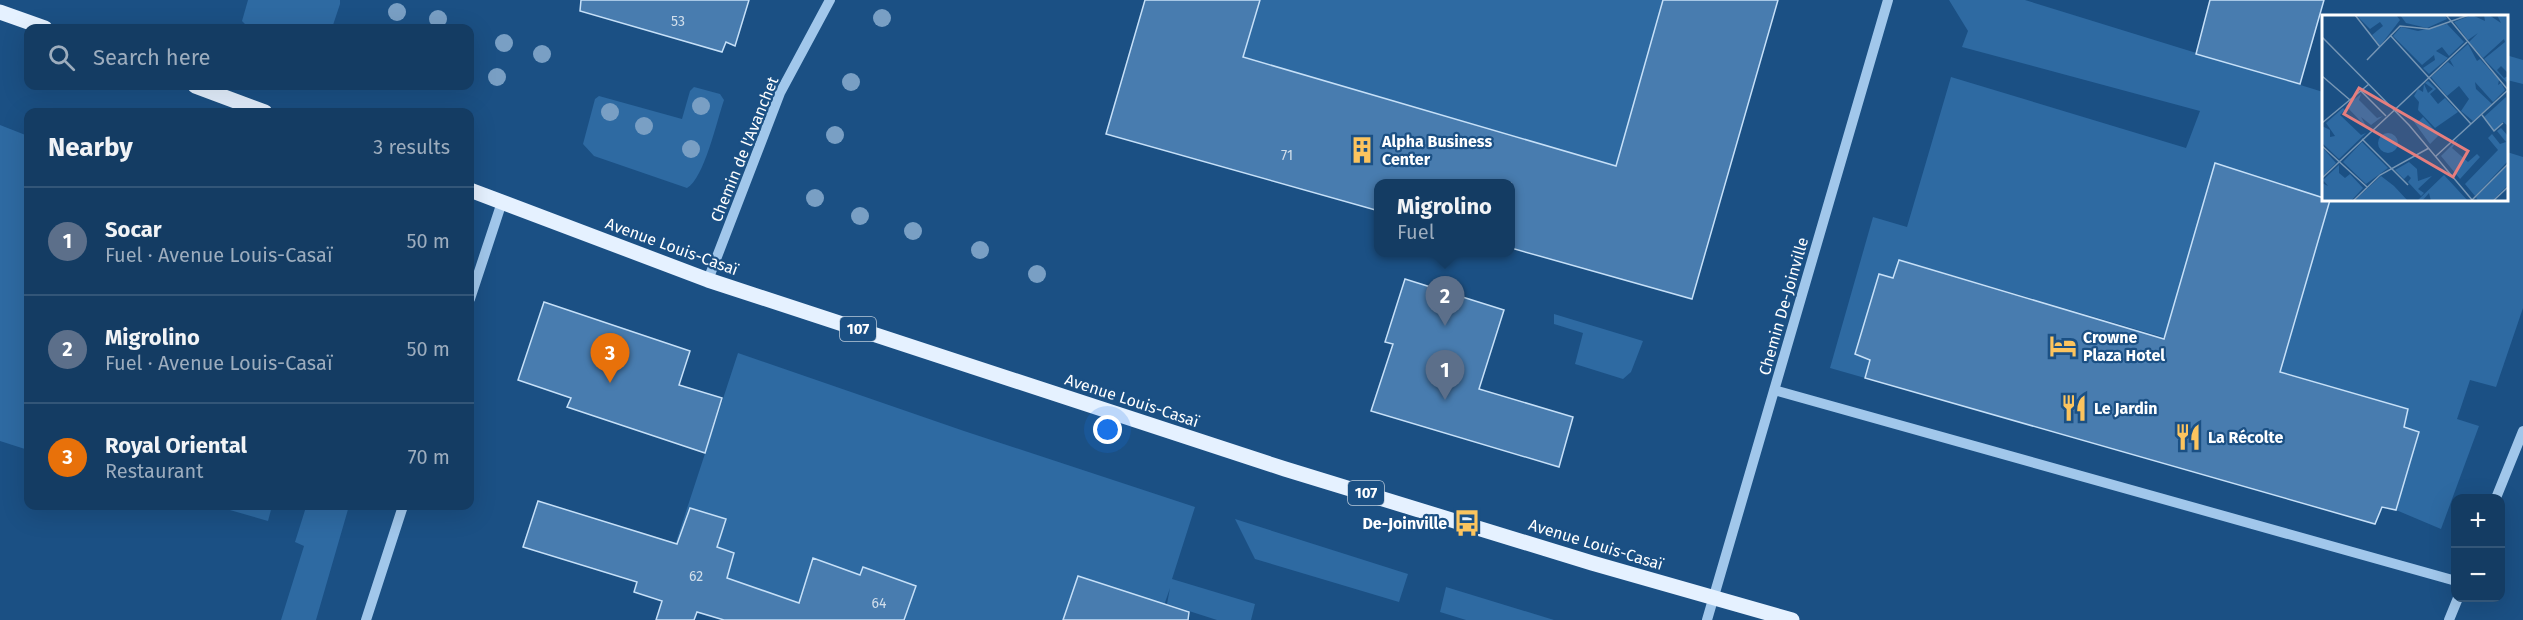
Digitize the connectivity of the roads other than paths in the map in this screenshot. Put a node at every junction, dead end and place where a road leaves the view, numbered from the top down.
1 (830, 0) edge
2 (1888, 0) edge
3 (0, 12) edge
4 (34, 24) edge
5 (206, 90) edge
6 (254, 108) edge
7 (474, 192) edge
8 (502, 202) junction
9 (708, 280) junction
10 (474, 287) edge
11 (1774, 390) junction
12 (2523, 431) edge
13 (2498, 494) edge
14 (402, 510) edge
15 (2451, 580) edge
16 (1714, 597) junction
17 (2456, 602) edge
18 (366, 620) edge
19 (1707, 620) edge
20 (1792, 620) edge
21 (2449, 620) edge

1 - 9 street, Chemin de l'Avanchet
2 - 11 street, Chemin De-Joinville
3 - 4 main road
5 - 6 main road
7 - 8 main road, Avenue Louis-Casaï / 107
8 - 9 main road, Avenue Louis-Casaï / 107
8 - 10 street
9 - 16 main road, Avenue Louis-Casaï / 107
11 - 15 street
11 - 16 street, Chemin De-Joinville
12 - 13 street
14 - 18 street
16 - 19 street, Chemin De-Joinville
16 - 20 main road, Avenue Louis-Casaï / 107
17 - 21 street

